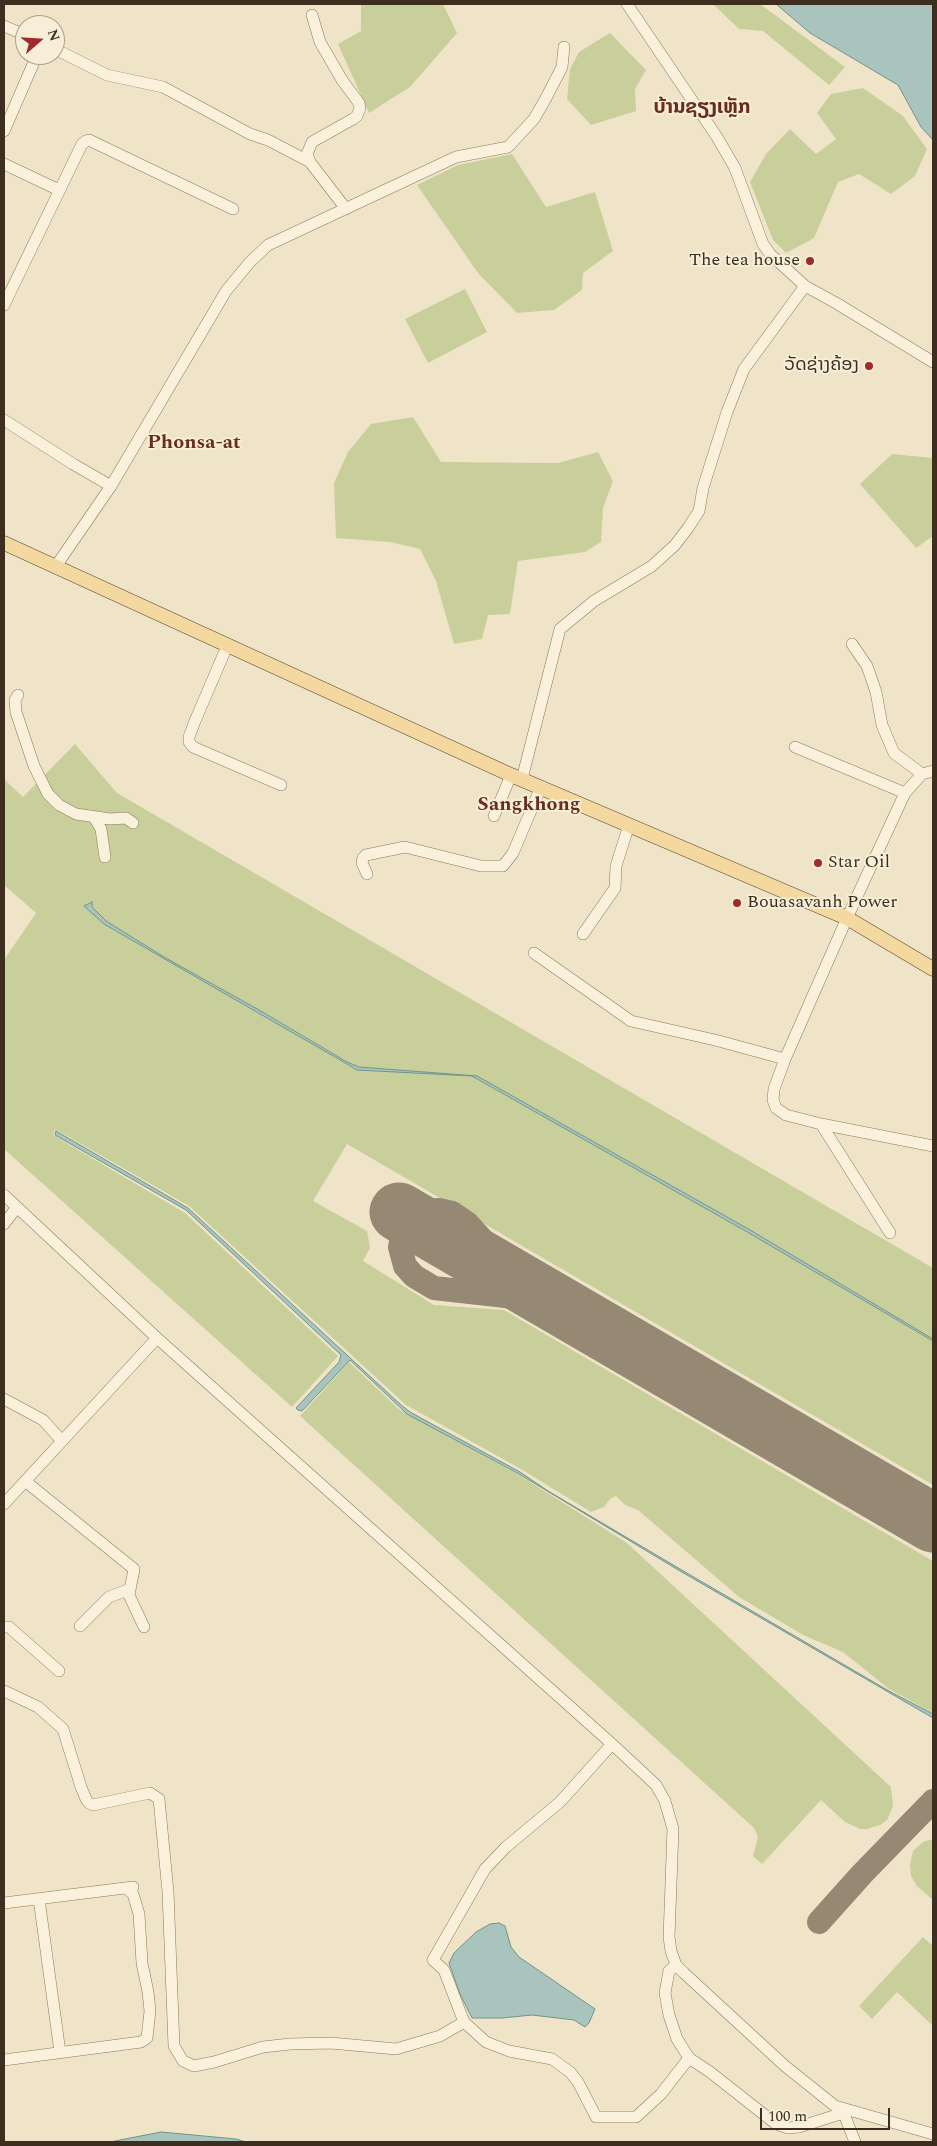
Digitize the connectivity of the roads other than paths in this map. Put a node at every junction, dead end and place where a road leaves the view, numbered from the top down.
1 (627, 4) edge
2 (312, 15) dead end
3 (564, 46) dead end
4 (65, 54) edge
5 (34, 65) edge
6 (4, 131) edge
7 (310, 162) junction
8 (4, 164) edge
9 (59, 190) junction
10 (232, 209) dead end
11 (346, 209) junction
12 (805, 286) junction
13 (5, 300) edge
14 (933, 362) edge
15 (4, 420) edge
16 (111, 486) junction
17 (4, 542) edge
18 (56, 566) junction
19 (228, 644) junction
20 (852, 644) dead end
21 (18, 695) dead end
22 (795, 748) dead end
23 (933, 771) edge
24 (922, 774) junction
25 (517, 777) junction
26 (281, 785) dead end
27 (541, 787) junction
28 (905, 793) junction
29 (494, 816) dead end
30 (94, 817) junction
31 (133, 823) dead end
32 (629, 825) junction
33 (105, 857) dead end
34 (367, 874) dead end
35 (847, 918) junction
36 (583, 934) dead end
37 (534, 953) dead end
38 (933, 968) edge
39 (785, 1059) junction
40 (821, 1124) junction
41 (933, 1146) edge
42 (4, 1195) edge
43 (17, 1207) junction
44 (4, 1224) edge
45 (890, 1233) dead end
46 (157, 1338) junction
47 (4, 1400) edge
48 (62, 1441) junction
49 (25, 1481) junction
50 (4, 1504) edge
51 (130, 1589) junction
52 (80, 1626) dead end
53 (4, 1627) edge
54 (144, 1627) dead end
55 (60, 1672) dead end
56 (4, 1691) edge
57 (612, 1744) junction
58 (39, 1899) junction
59 (4, 1903) edge
60 (676, 1965) junction
61 (464, 2022) junction
62 (60, 2052) junction
63 (689, 2058) junction
64 (4, 2060) edge
65 (842, 2111) junction
66 (933, 2134) edge
67 (855, 2142) edge

1 - 12 street
2 - 7 street
3 - 11 street
4 - 7 street
5 - 6 street
7 - 11 street
8 - 9 street
9 - 10 street
9 - 13 street
11 - 16 street
12 - 14 street
12 - 25 street
15 - 16 street
16 - 18 street
17 - 18 main road
18 - 19 main road
19 - 25 main road
19 - 26 street
20 - 24 street
21 - 30 street
22 - 28 street
23 - 24 street
24 - 28 street
25 - 27 main road
25 - 29 street
27 - 32 main road
27 - 34 street
28 - 35 street
30 - 31 street
30 - 33 street
32 - 35 main road
32 - 36 street
35 - 38 main road
35 - 39 street
37 - 39 street
39 - 40 street
40 - 41 street
40 - 45 street
42 - 43 street
43 - 44 street
43 - 46 street
46 - 48 street
46 - 57 street
47 - 48 street
48 - 49 street
49 - 50 street
49 - 51 street
51 - 52 street
51 - 54 street
53 - 55 street
56 - 61 street
57 - 60 street
57 - 61 street
58 - 59 street
58 - 62 street
58 - 62 street
60 - 63 street
60 - 65 street
61 - 63 street
62 - 64 street
63 - 65 street
65 - 66 street
65 - 67 street

